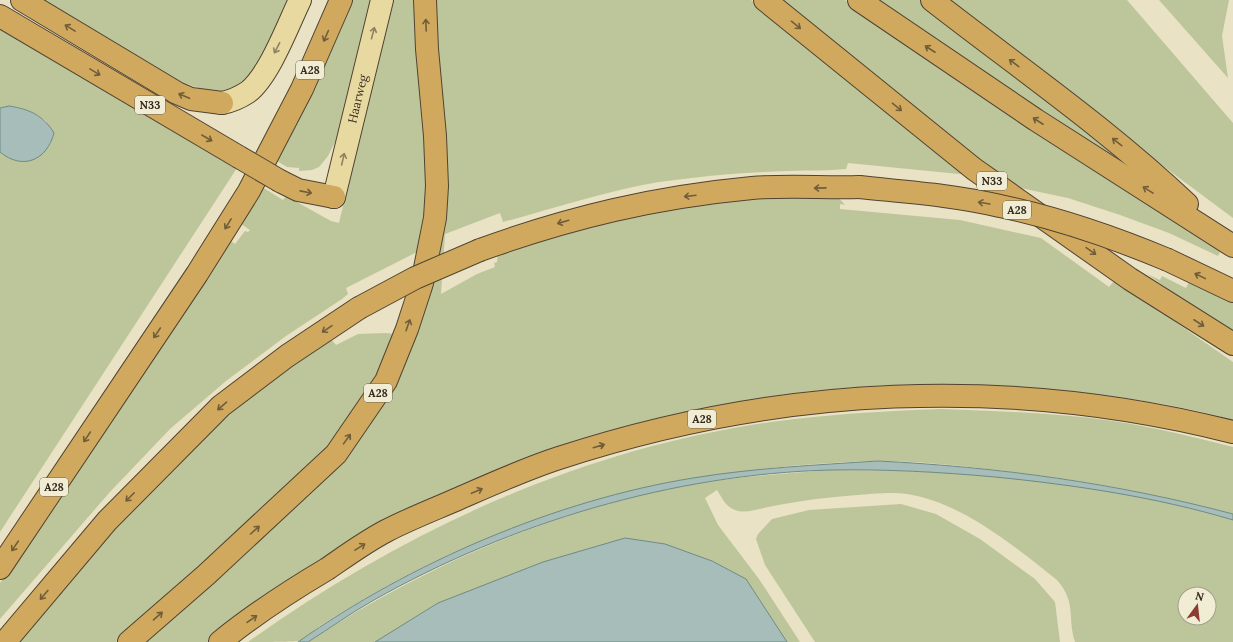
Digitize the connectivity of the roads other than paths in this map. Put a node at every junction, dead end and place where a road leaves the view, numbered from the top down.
1 (22, 0) edge
2 (300, 0) edge
3 (341, 0) edge
4 (382, 0) edge
5 (425, 0) edge
6 (765, 0) edge
7 (859, 0) edge
8 (932, 0) edge
9 (0, 16) edge
10 (222, 103) joint
11 (334, 197) joint
12 (1230, 244) edge
13 (1233, 291) edge
14 (1233, 344) edge
15 (1233, 432) edge
16 (0, 568) edge
17 (5, 642) edge
18 (129, 642) edge
19 (220, 642) edge

10 -> 1 highway, N33
2 -> 10 main road
3 -> 16 highway, A28
11 -> 4 main road, Haarweg
18 -> 5 highway, A28
6 -> 14 highway, N33
12 -> 7 highway
12 -> 8 highway
9 -> 11 highway, N33, bridge
13 -> 17 highway, A28, bridge
19 -> 15 highway, A28

